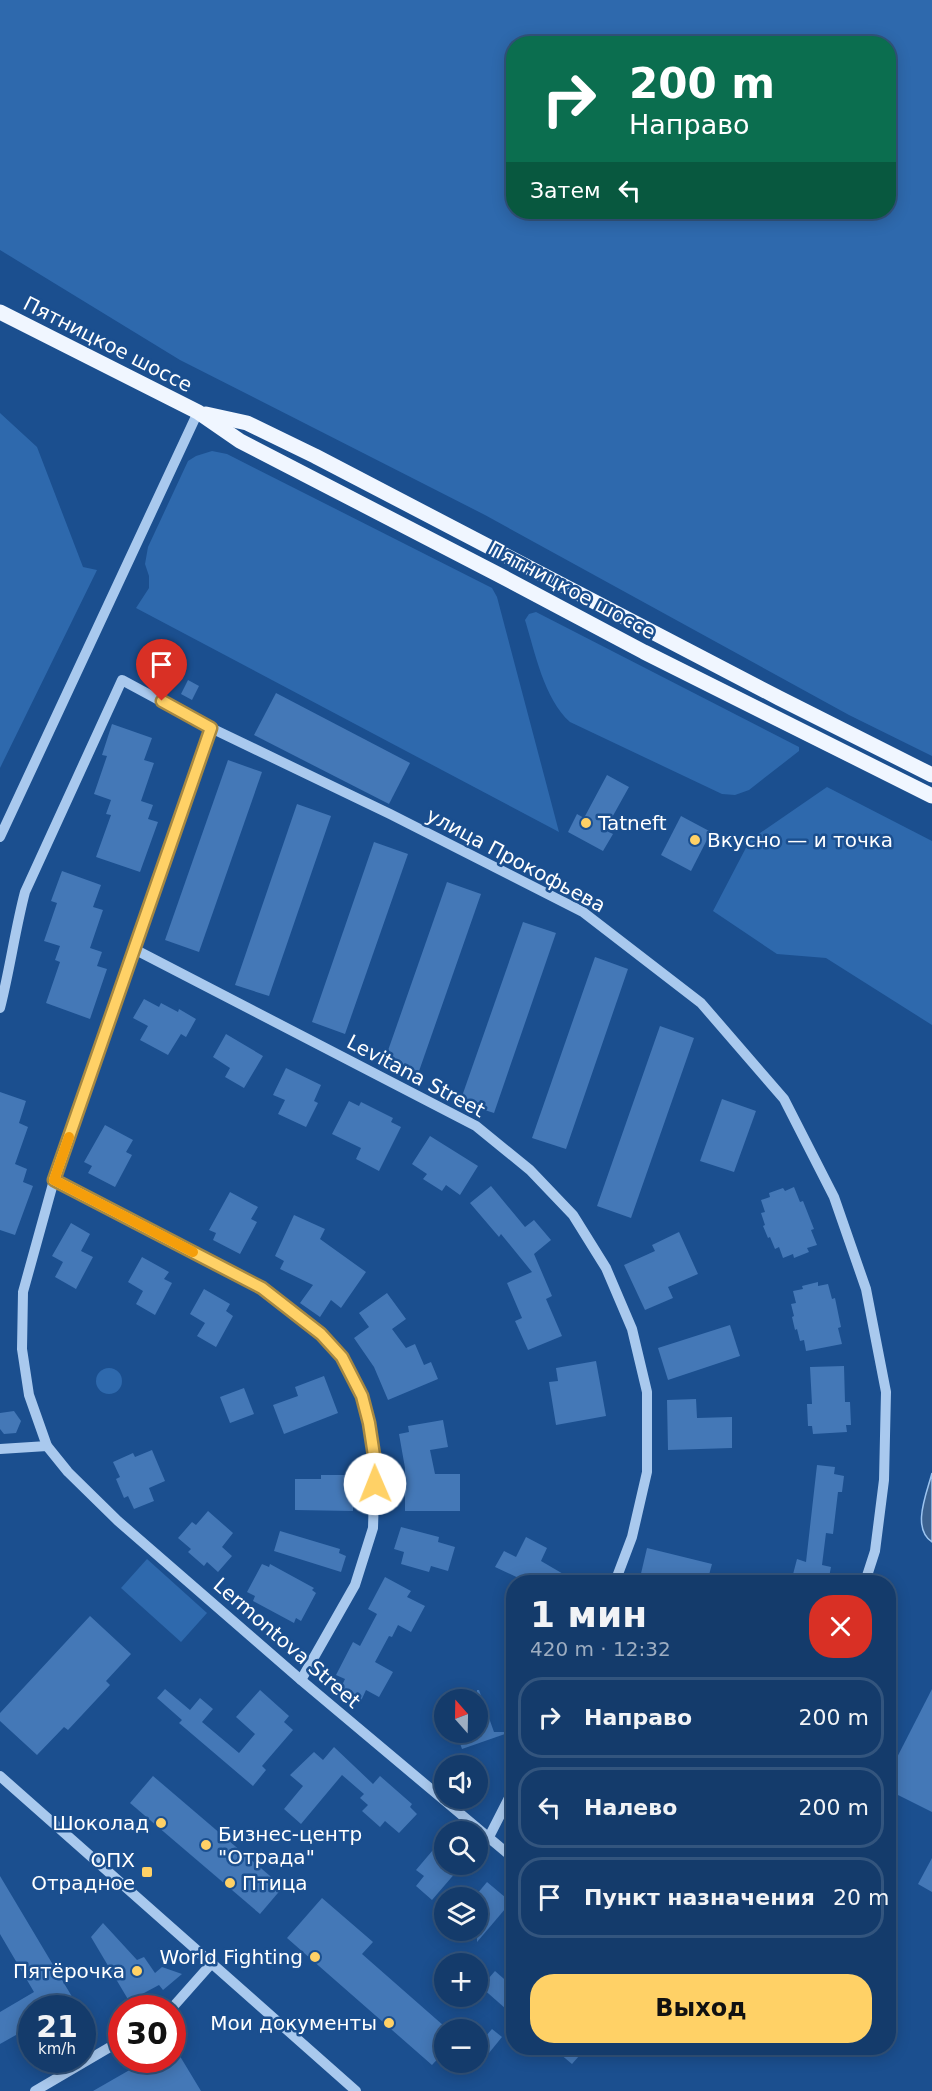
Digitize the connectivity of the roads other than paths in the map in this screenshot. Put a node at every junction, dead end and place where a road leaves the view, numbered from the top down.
1 (0, 312) edge
2 (198, 412) junction
3 (211, 728) junction
4 (932, 775) edge
5 (932, 796) edge
6 (0, 837) edge
7 (134, 949) junction
8 (0, 1008) edge
9 (54, 1180) junction
10 (47, 1446) junction
11 (0, 1449) edge
12 (618, 1575) edge
13 (867, 1575) edge
14 (301, 1680) junction
15 (0, 1776) edge
16 (506, 1804) edge
17 (489, 1837) junction
18 (506, 1852) edge
19 (211, 1964) junction
20 (184, 1995) edge
21 (108, 2048) edge
22 (35, 2091) edge
23 (356, 2091) edge

1 - 2 main road, Пятницкое шоссе
2 - 4 main road, Пятницкое шоссе
2 - 5 main road, Пятницкое шоссе
2 - 6 street
3 - 7 street
3 - 8 street, улица Прокофьева
3 - 13 street, улица Прокофьева
7 - 9 street
7 - 12 street, Levitana Street
9 - 10 street
9 - 14 street
10 - 11 street
10 - 14 street, Lermontova Street
14 - 17 street, Lermontova Street
15 - 19 street
16 - 17 street
17 - 18 street, Lermontova Street
19 - 20 street
19 - 23 street
21 - 22 street

